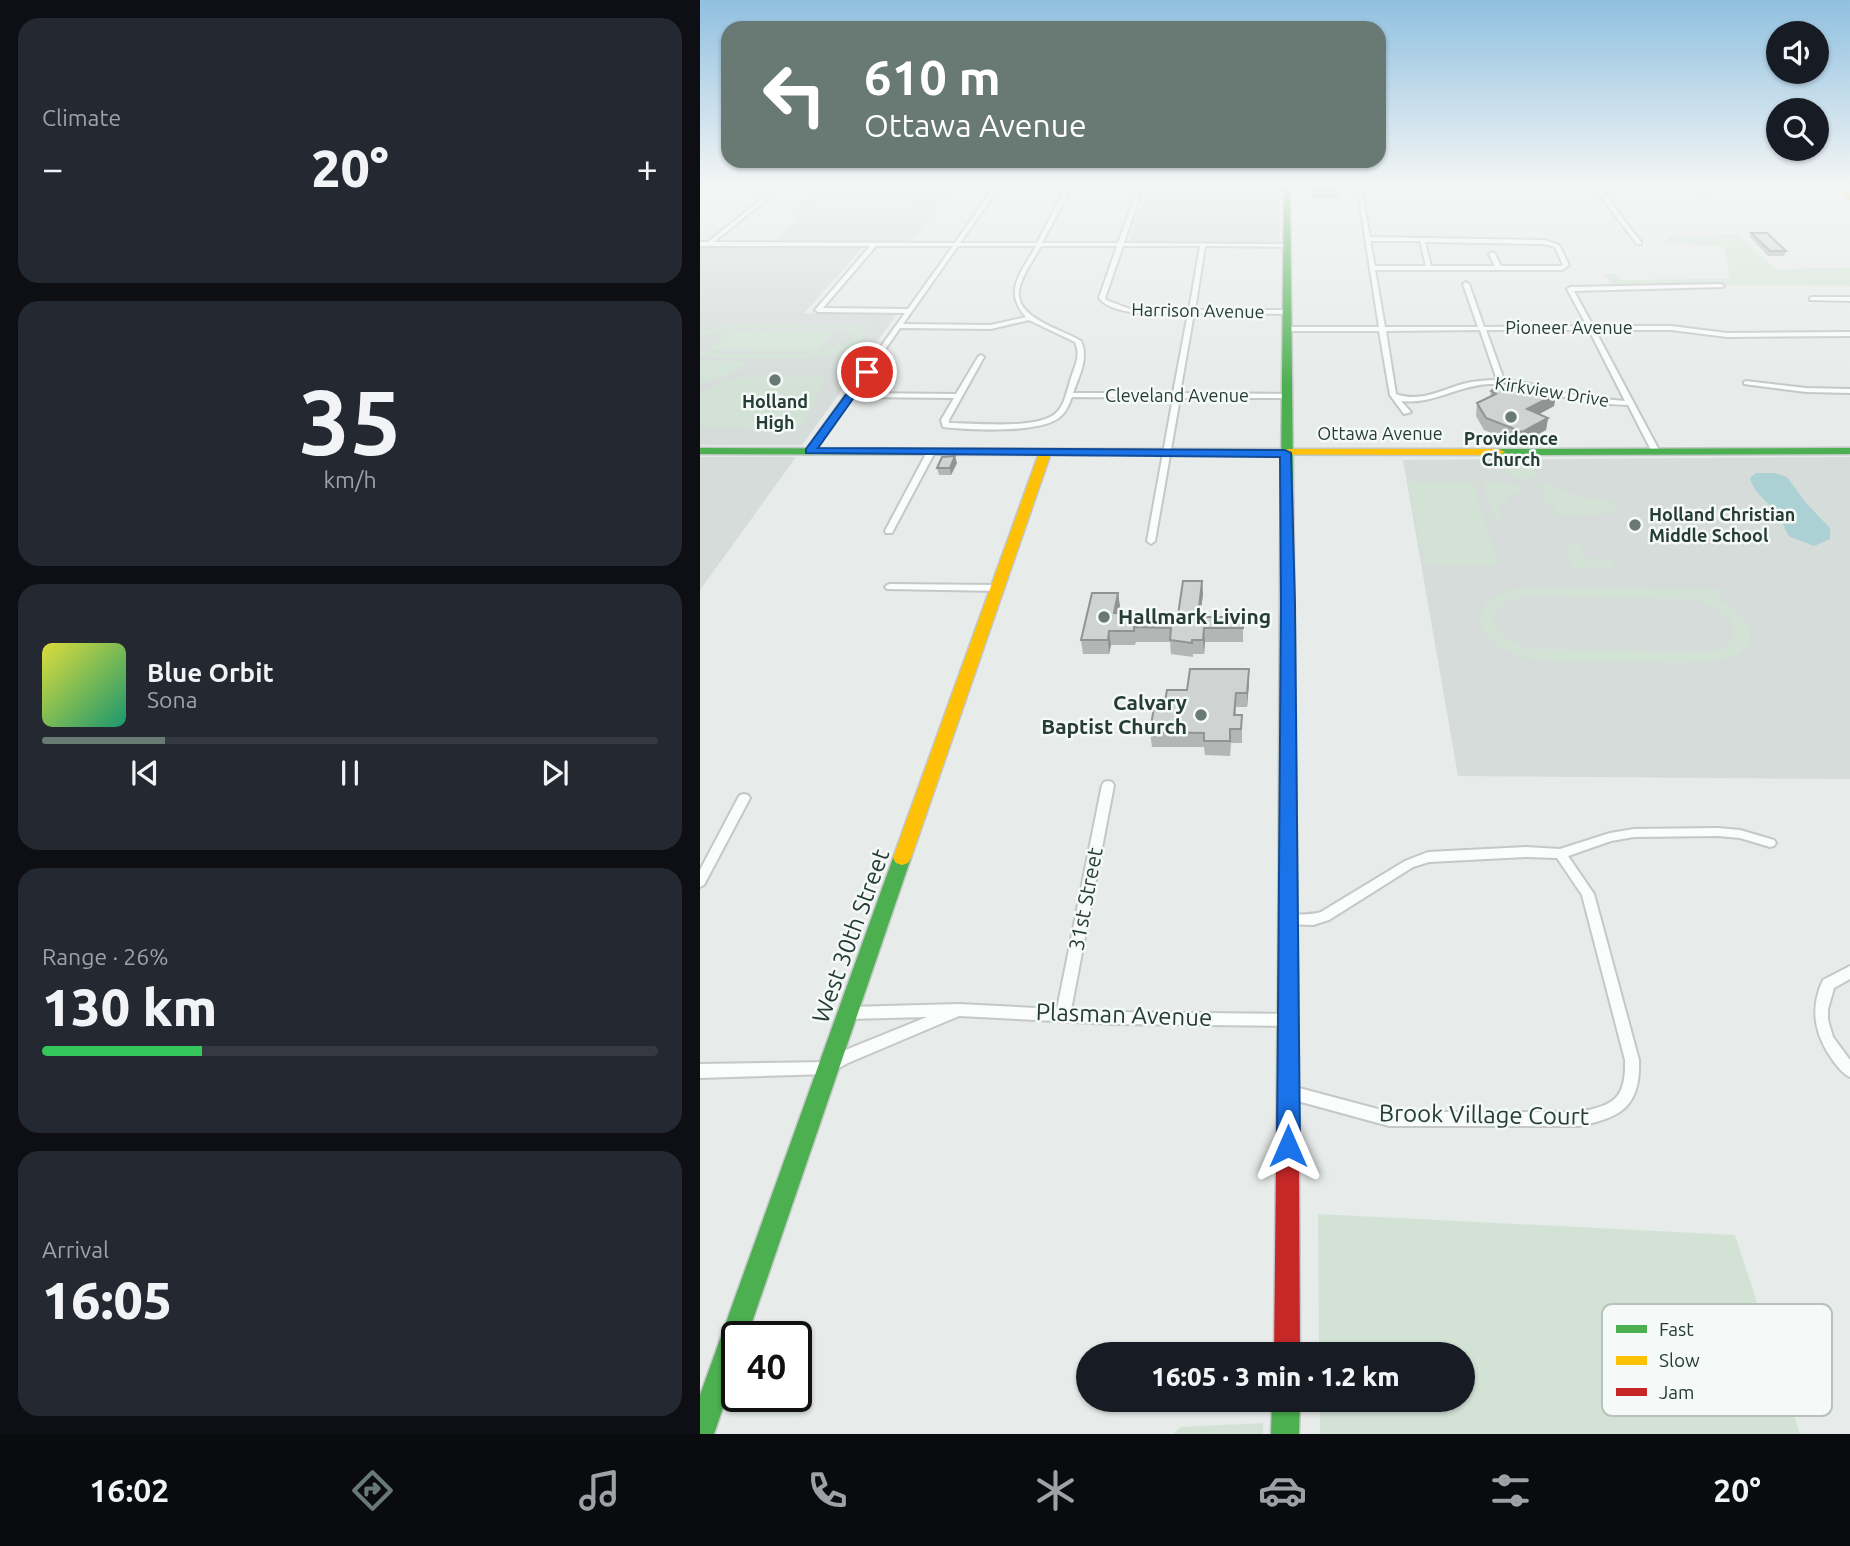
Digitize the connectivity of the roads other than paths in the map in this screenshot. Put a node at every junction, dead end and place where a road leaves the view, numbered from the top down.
1 (867, 253) edge
2 (951, 253) edge
3 (1034, 253) edge
4 (1116, 253) edge
5 (1202, 253) edge
6 (1287, 253) edge
7 (1371, 253) edge
8 (1425, 253) edge
9 (1559, 253) edge
10 (1492, 254) dead end
11 (1374, 268) junction
12 (1429, 268) junction
13 (1499, 268) junction
14 (1465, 284) dead end
15 (1721, 286) dead end
16 (1812, 299) dead end
17 (1850, 299) edge
18 (910, 311) junction
19 (1192, 312) junction
20 (1288, 312) junction
21 (1029, 318) junction
22 (899, 326) junction
23 (1590, 328) junction
24 (1288, 329) junction
25 (1384, 329) junction
26 (1482, 329) junction
27 (1850, 334) edge
28 (981, 357) dead end
29 (1502, 381) junction
30 (1746, 383) dead end
31 (1850, 391) edge
32 (851, 395) junction
33 (1069, 395) junction
34 (1393, 395) junction
35 (960, 396) junction
36 (1178, 396) junction
37 (1286, 396) junction
38 (1630, 403) junction
39 (1407, 412) dead end
40 (700, 451) edge
41 (810, 451) junction
42 (1850, 451) edge
43 (931, 452) junction
44 (1656, 452) junction
45 (1045, 453) junction
46 (1167, 453) junction
47 (1285, 453) junction
48 (888, 531) dead end
49 (1150, 541) dead end
50 (890, 587) dead end
51 (999, 589) junction
52 (1108, 785) dead end
53 (744, 798) dead end
54 (1770, 843) dead end
55 (1560, 854) junction
56 (700, 882) edge
57 (1288, 919) junction
58 (1850, 972) edge
59 (959, 1010) junction
60 (848, 1013) junction
61 (1063, 1013) junction
62 (1288, 1020) junction
63 (828, 1068) junction
64 (1850, 1070) edge
65 (700, 1071) edge
66 (1288, 1092) junction
67 (1287, 1342) edge
68 (1286, 1412) edge
69 (700, 1434) edge
70 (1285, 1434) edge

1 - 18 street
2 - 18 street
3 - 21 street
4 - 19 street, Harrison Avenue
5 - 19 street
6 - 20 street
7 - 11 street
8 - 12 street
9 - 13 street
10 - 13 street
11 - 12 street
11 - 25 street
12 - 13 street
14 - 26 street
15 - 23 street
16 - 17 street
18 - 22 street
19 - 20 street, Harrison Avenue
19 - 36 street
20 - 24 street
21 - 22 street
21 - 33 street
22 - 32 street
23 - 26 street, Pioneer Avenue
23 - 27 street, Pioneer Avenue
23 - 38 street
24 - 25 street, Pioneer Avenue
24 - 37 street
25 - 26 street, Pioneer Avenue
25 - 34 street
26 - 29 street
28 - 35 street
29 - 34 street, Kirkview Drive
29 - 38 street, Kirkview Drive
30 - 31 street
32 - 35 street
32 - 41 street
33 - 35 street
33 - 36 street, Cleveland Avenue
34 - 39 street
36 - 37 street, Cleveland Avenue
36 - 46 street
37 - 47 street
38 - 44 street
40 - 41 street, Ottawa Avenue
41 - 43 street, Ottawa Avenue
42 - 44 street, Ottawa Avenue
43 - 45 street, Ottawa Avenue
43 - 48 street
44 - 47 street, Ottawa Avenue
45 - 46 street, Ottawa Avenue
45 - 51 street, West 30th Street
46 - 47 street, Ottawa Avenue
46 - 49 street
47 - 57 street
50 - 51 street
51 - 60 street, West 30th Street
52 - 61 street, 31st Street
53 - 56 street
54 - 55 street
55 - 57 street
55 - 66 street, Brook Village Court
57 - 62 street
58 - 64 street
59 - 60 street, Plasman Avenue
59 - 61 street, Plasman Avenue
59 - 63 street, Plasman Avenue
60 - 63 street, West 30th Street
61 - 62 street, Plasman Avenue
62 - 66 street
63 - 65 street, Plasman Avenue
63 - 69 street, West 30th Street
66 - 67 street
68 - 70 street

